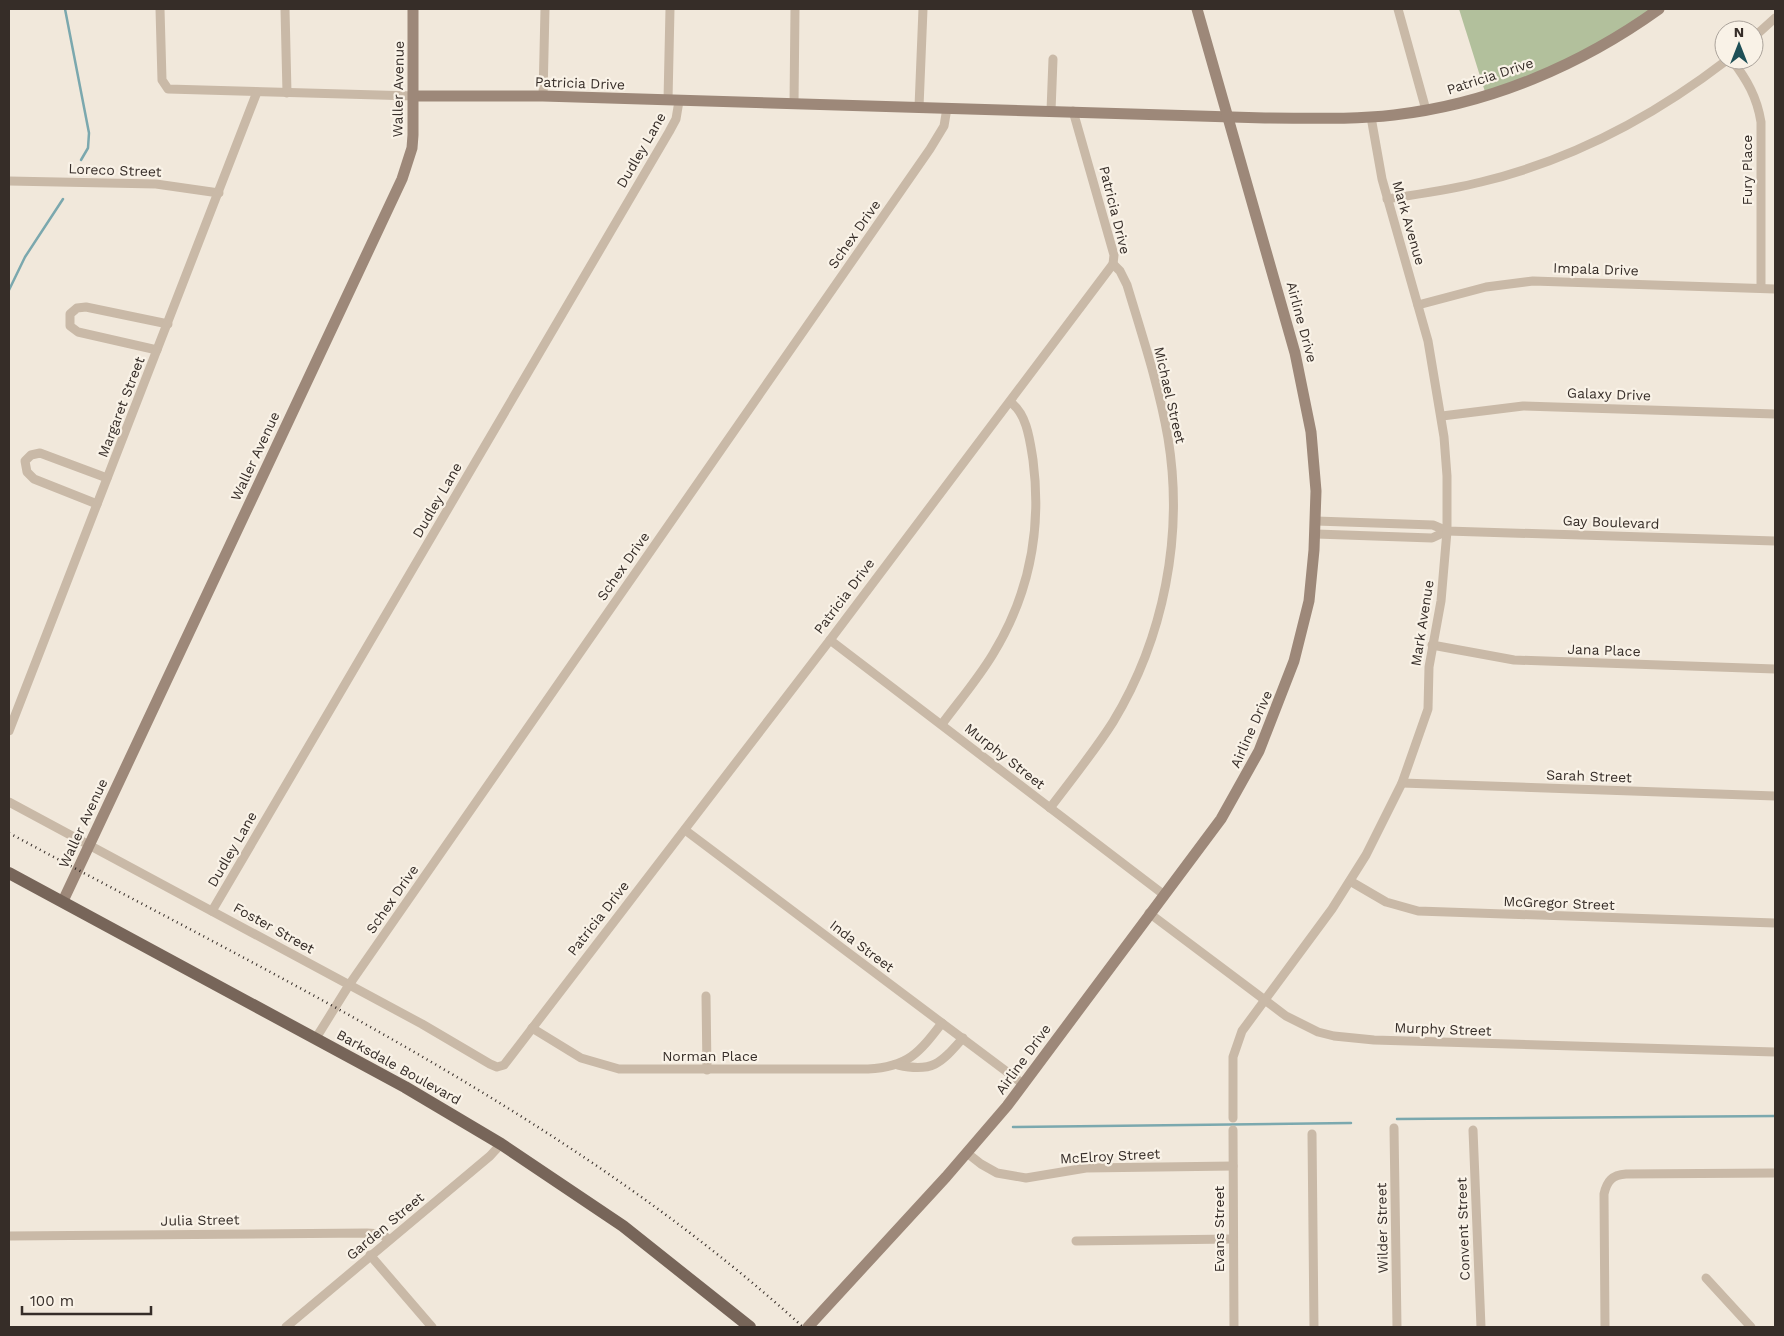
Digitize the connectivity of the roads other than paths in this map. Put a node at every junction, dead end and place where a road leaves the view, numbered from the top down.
1 (160, 9) edge
2 (285, 9) edge
3 (413, 9) edge
4 (544, 9) edge
5 (670, 9) edge
6 (795, 9) edge
7 (924, 9) edge
8 (1197, 9) edge
9 (1398, 9) edge
10 (1658, 9) edge
11 (1775, 18) edge
12 (1764, 28) edge
13 (1053, 59) dead end
14 (1714, 69) edge
15 (1739, 70) edge
16 (257, 92) junction
17 (287, 93) junction
18 (414, 96) junction
19 (543, 96) junction
20 (674, 101) junction
21 (794, 104) junction
22 (919, 107) junction
23 (947, 108) junction
24 (1426, 110) junction
25 (1051, 111) junction
26 (1073, 111) junction
27 (1228, 116) junction
28 (1371, 117) junction
29 (9, 181) edge
30 (220, 193) junction
31 (1387, 199) junction
32 (1113, 264) junction
33 (1761, 288) junction
34 (1775, 289) edge
35 (1418, 305) junction
36 (168, 324) junction
37 (158, 350) junction
38 (1010, 402) junction
39 (1775, 414) edge
40 (1442, 416) junction
41 (108, 478) junction
42 (97, 504) junction
43 (1316, 522) junction
44 (1446, 531) junction
45 (1316, 534) junction
46 (1775, 541) edge
47 (830, 640) junction
48 (1432, 645) junction
49 (1775, 669) edge
50 (942, 724) junction
51 (9, 731) edge
52 (1402, 783) junction
53 (1775, 796) edge
54 (9, 802) edge
55 (1050, 808) junction
56 (685, 830) junction
57 (89, 846) junction
58 (9, 872) edge
59 (1350, 881) junction
60 (1163, 894) junction
61 (63, 902) junction
62 (212, 911) junction
63 (1150, 913) junction
64 (1775, 923) edge
65 (349, 985) junction
66 (706, 996) dead end
67 (1263, 1000) junction
68 (942, 1023) junction
69 (532, 1028) junction
70 (316, 1038) junction
71 (963, 1038) junction
72 (1775, 1052) edge
73 (898, 1065) junction
74 (497, 1067) joint
75 (707, 1070) junction
76 (1023, 1084) junction
77 (1233, 1118) dead end
78 (1394, 1128) dead end
79 (1233, 1130) dead end
80 (1473, 1130) dead end
81 (1312, 1134) dead end
82 (501, 1144) junction
83 (967, 1152) junction
84 (1233, 1166) junction
85 (1775, 1173) edge
86 (9, 1236) edge
87 (1233, 1239) junction
88 (389, 1240) junction
89 (1076, 1241) dead end
90 (370, 1256) junction
91 (1706, 1278) dead end
92 (286, 1327) edge
93 (432, 1327) edge
94 (750, 1327) edge
95 (808, 1327) edge
96 (1234, 1327) edge
97 (1314, 1327) edge
98 (1397, 1327) edge
99 (1481, 1327) edge
100 (1605, 1327) edge
101 (1751, 1327) edge

1 - 16 street, Patricia Drive
2 - 17 street
3 - 18 street, Waller Avenue
4 - 19 street
5 - 20 street, Dudley Lane
6 - 21 street
7 - 22 street
8 - 27 street, Airline Drive
9 - 24 street
10 - 24 street, Patricia Drive
11 - 12 street
13 - 25 street
14 - 31 street
15 - 33 street, Fury Place
16 - 17 street, Patricia Drive
16 - 30 street, Margaret Street
17 - 18 street, Patricia Drive
18 - 19 street, Patricia Drive
18 - 57 street, Waller Avenue
19 - 20 street, Patricia Drive
20 - 21 street, Patricia Drive
20 - 62 street, Dudley Lane
21 - 22 street, Patricia Drive
22 - 23 street, Patricia Drive
23 - 25 street, Patricia Drive
23 - 65 street, Schex Drive
24 - 28 street, Patricia Drive
25 - 26 street, Patricia Drive
26 - 27 street, Patricia Drive
26 - 32 street, Patricia Drive
27 - 28 street, Patricia Drive
27 - 43 street, Airline Drive
28 - 31 street, Mark Avenue
29 - 30 street, Loreco Street
30 - 36 street, Margaret Street
31 - 35 street, Mark Avenue
32 - 38 street, Patricia Drive
32 - 55 street, Michael Street
33 - 34 street, Impala Drive
33 - 35 street, Impala Drive
35 - 40 street, Mark Avenue
36 - 37 street, Margaret Street
36 - 37 street
37 - 41 street, Margaret Street
38 - 47 street, Patricia Drive
38 - 50 street
39 - 40 street, Galaxy Drive
40 - 44 street, Mark Avenue
41 - 42 street, Margaret Street
41 - 42 street
42 - 51 street, Margaret Street
43 - 44 street, Gay Boulevard
43 - 45 street, Airline Drive
44 - 45 street, Gay Boulevard
44 - 46 street, Gay Boulevard
44 - 48 street, Mark Avenue
45 - 60 street, Airline Drive
47 - 50 street, Murphy Street
47 - 56 street, Patricia Drive
48 - 49 street, Jana Place
48 - 52 street, Mark Avenue
50 - 55 street, Murphy Street
52 - 53 street, Sarah Street
52 - 59 street, Mark Avenue
54 - 57 street, Foster Street
55 - 60 street, Murphy Street
56 - 68 street, Inda Street
56 - 69 street, Patricia Drive
57 - 61 street, Waller Avenue
57 - 62 street, Foster Street
58 - 61 main road, Barksdale Boulevard
59 - 64 street, McGregor Street
59 - 67 street, Mark Avenue
60 - 63 street, Airline Drive
61 - 70 main road, Barksdale Boulevard
62 - 65 street, Foster Street
63 - 67 street, Murphy Street
63 - 76 street, Airline Drive
65 - 70 street, Schex Drive
65 - 74 street, Foster Street
66 - 75 street
67 - 72 street, Murphy Street
67 - 77 street, Mark Avenue
68 - 71 street, Inda Street
68 - 73 street, Norman Place
69 - 74 street, Patricia Drive
69 - 75 street, Norman Place
70 - 82 main road, Barksdale Boulevard
71 - 73 street, Norman Place
71 - 76 street, Inda Street
73 - 75 street, Norman Place
76 - 83 street, Airline Drive
78 - 98 street, Wilder Street
79 - 84 street, Evans Street
80 - 99 street, Convent Street
81 - 97 street
82 - 88 street, Garden Street
82 - 94 main road, Barksdale Boulevard
83 - 84 street, McElroy Street
83 - 95 street, Airline Drive
84 - 87 street, Evans Street
85 - 100 street
86 - 88 street, Julia Street
87 - 89 street
87 - 96 street, Evans Street
88 - 90 street, Garden Street
90 - 92 street, Garden Street
90 - 93 street
91 - 101 street

